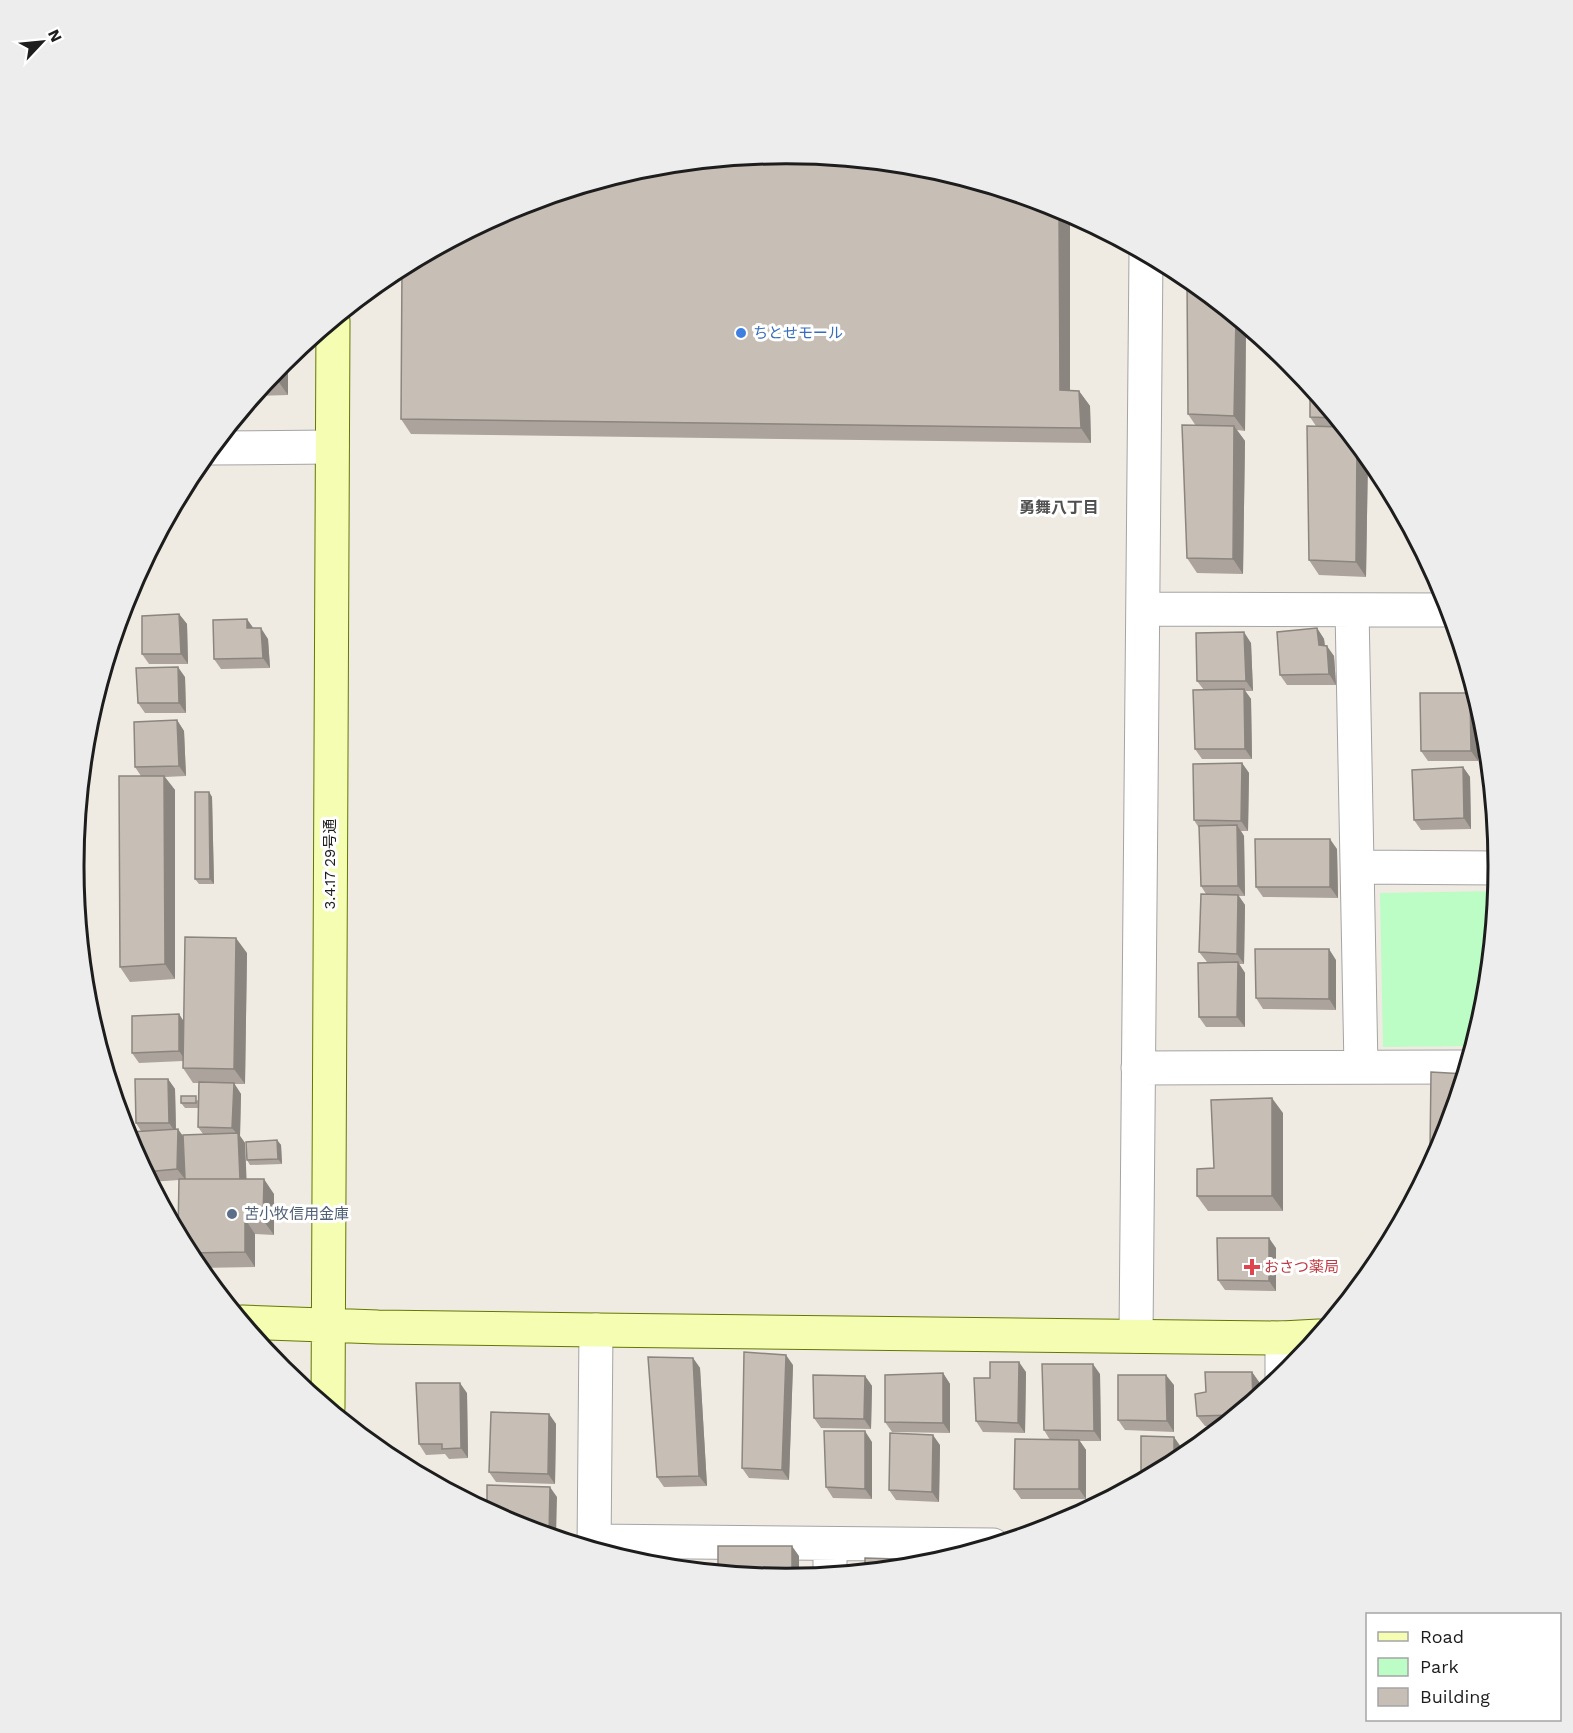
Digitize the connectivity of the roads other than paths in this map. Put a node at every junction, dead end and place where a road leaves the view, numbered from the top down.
1 (1146, 263) edge
2 (333, 330) edge
3 (332, 447) junction
4 (222, 448) edge
5 (1143, 609) junction
6 (1352, 610) junction
7 (1440, 610) edge
8 (1358, 867) junction
9 (1489, 868) edge
10 (1361, 1067) junction
11 (1459, 1067) edge
12 (1138, 1068) junction
13 (252, 1322) edge
14 (327, 1324) junction
15 (596, 1330) junction
16 (1136, 1336) junction
17 (1309, 1337) edge
18 (1282, 1338) junction
19 (1282, 1364) edge
20 (328, 1399) edge
21 (594, 1542) edge
22 (608, 1546) edge
23 (955, 1548) edge
24 (830, 1559) edge

1 - 5 street
2 - 3 street, 3.4.17 29号通
3 - 4 street
3 - 14 street, 3.4.17 29号通
5 - 6 street
5 - 12 street
6 - 7 street
6 - 8 street
8 - 9 street
8 - 10 street
10 - 11 street
10 - 12 street
12 - 16 street
13 - 14 street
14 - 15 street
14 - 20 street, 3.4.17 29号通
15 - 16 street
15 - 21 street
16 - 18 street
17 - 18 street
18 - 19 street
22 - 24 street
23 - 24 street

